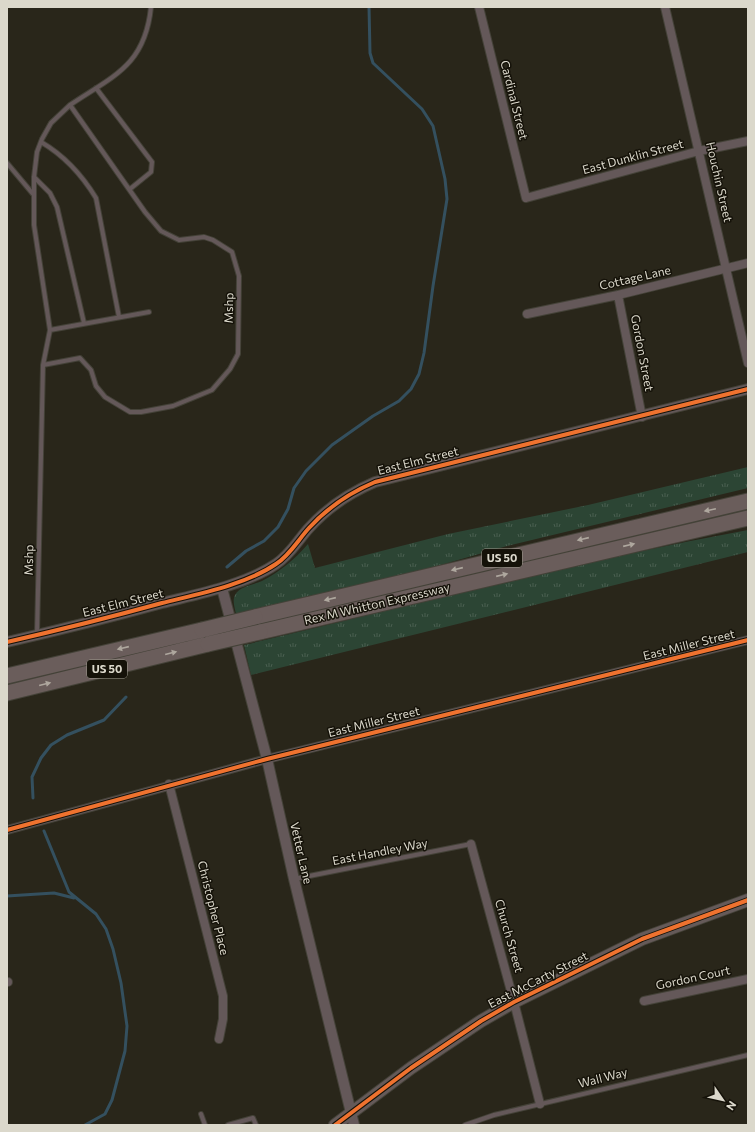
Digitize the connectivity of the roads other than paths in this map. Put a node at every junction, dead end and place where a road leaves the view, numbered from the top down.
1 (151, 7) edge
2 (479, 7) edge
3 (665, 7) edge
4 (96, 88) junction
5 (70, 105) junction
6 (41, 142) junction
7 (748, 142) edge
8 (700, 151) junction
9 (7, 163) edge
10 (34, 177) junction
11 (130, 189) junction
12 (33, 194) junction
13 (526, 198) joint
14 (748, 262) edge
15 (726, 268) junction
16 (618, 295) junction
17 (149, 312) dead end
18 (528, 314) dead end
19 (119, 317) junction
20 (84, 323) junction
21 (50, 330) junction
22 (748, 363) edge
23 (43, 365) junction
24 (748, 389) edge
25 (642, 417) junction
26 (748, 501) edge
27 (748, 518) edge
28 (222, 588) junction
29 (37, 635) junction
30 (748, 640) edge
31 (7, 642) edge
32 (7, 676) edge
33 (7, 693) edge
34 (267, 759) junction
35 (169, 784) junction
36 (7, 830) edge
37 (471, 844) joint
38 (294, 879) junction
39 (748, 900) edge
40 (748, 979) edge
41 (644, 1001) dead end
42 (514, 1002) junction
43 (219, 1039) dead end
44 (748, 1054) edge
45 (540, 1104) junction
46 (351, 1113) junction
47 (201, 1114) dead end
48 (205, 1125) edge
49 (228, 1125) edge
50 (256, 1125) edge
51 (335, 1125) edge
52 (354, 1125) edge
53 (465, 1125) edge

1 - 4 lane, Mshp
2 - 13 street, Cardinal Street
3 - 8 street, Houchin Street
4 - 5 lane, Mshp
4 - 11 lane
5 - 6 lane, Mshp
5 - 11 lane, Mshp
6 - 10 lane, Mshp
6 - 19 lane
7 - 8 street, East Dunklin Street
8 - 13 street, East Dunklin Street
8 - 15 street, Houchin Street
9 - 12 lane
10 - 12 lane, Mshp
10 - 20 lane
11 - 23 lane, Mshp
12 - 21 lane, Mshp
14 - 15 street, Cottage Lane
15 - 16 street, Cottage Lane
15 - 22 street, Houchin Street
16 - 18 street, Cottage Lane
16 - 25 street, Gordon Street
17 - 19 lane
19 - 20 lane
20 - 21 lane
21 - 23 lane, Mshp
23 - 29 lane, Mshp
24 - 25 street, East Elm Street
25 - 28 street, East Elm Street
26 -> 32 highway, Rex M Whitton Expressway / US 50, bridge
33 -> 27 highway, Rex M Whitton Expressway / US 50, bridge
28 - 29 street, East Elm Street
28 - 34 street, Vetter Lane
29 - 31 street, East Elm Street
30 - 34 street, East Miller Street
34 - 35 street, East Miller Street
34 - 38 street, Vetter Lane
35 - 36 street, East Miller Street
35 - 43 street, Christopher Place
37 - 38 lane, East Handley Way
37 - 42 street, Church Street
38 - 46 street, Vetter Lane
39 - 42 main road, East McCarty Street
40 - 41 street, Gordon Court
42 - 45 street, Church Street
42 - 46 main road, East McCarty Street
44 - 45 lane, Wall Way
45 - 53 lane, Wall Way
46 - 51 main road, East McCarty Street
46 - 52 street, Vetter Lane
47 - 48 lane
49 - 50 lane

